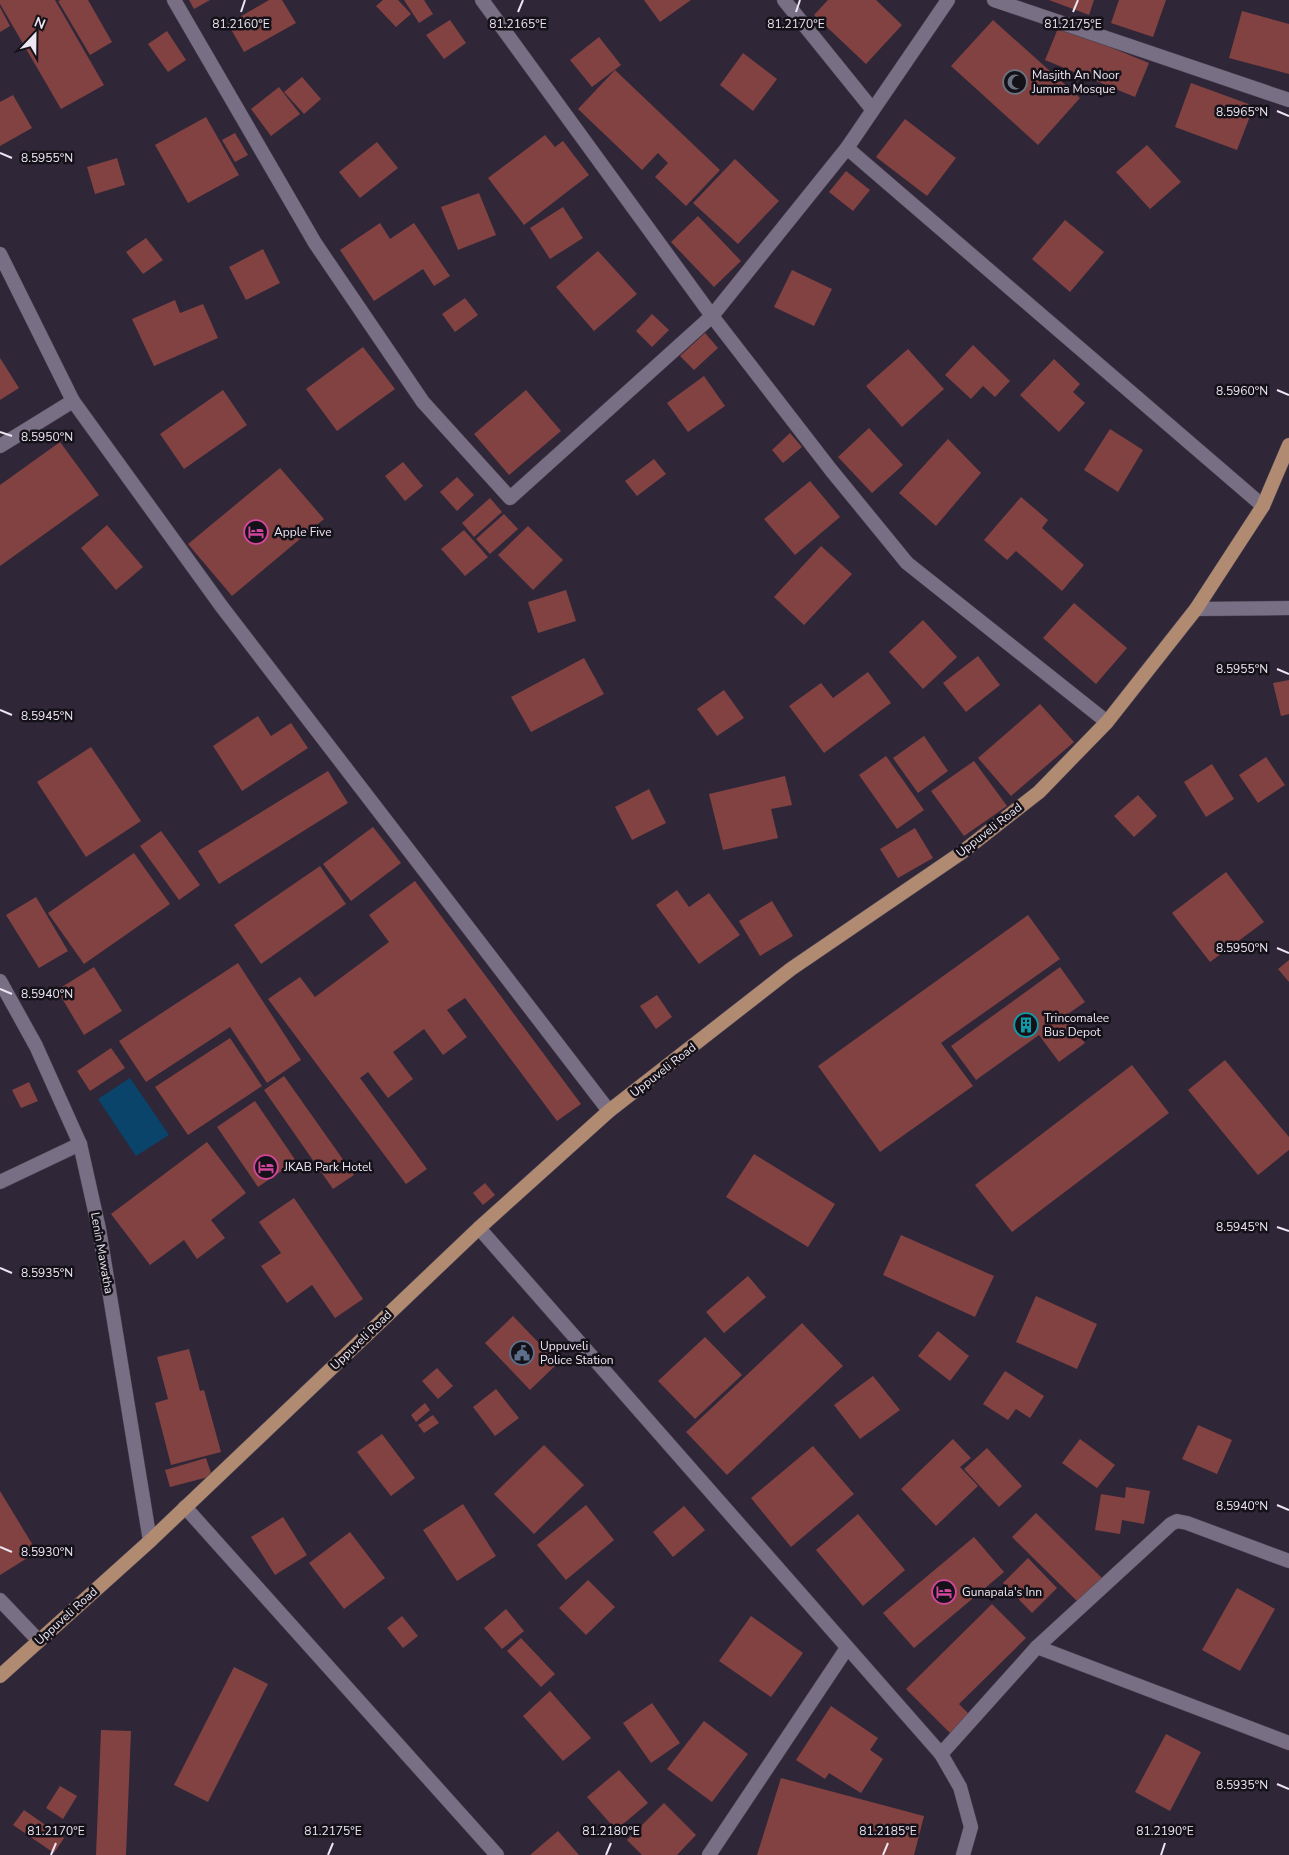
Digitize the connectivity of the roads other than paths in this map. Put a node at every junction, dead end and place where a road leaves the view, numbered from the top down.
1 (174, 0) edge
2 (482, 0) edge
3 (784, 0) edge
4 (948, 0) edge
5 (994, 0) edge
6 (1289, 100) edge
7 (872, 109) junction
8 (847, 148) junction
9 (0, 254) edge
10 (712, 316) junction
11 (73, 401) junction
12 (1289, 445) edge
13 (0, 446) edge
14 (1263, 506) junction
15 (1289, 608) edge
16 (1196, 610) junction
17 (1107, 722) junction
18 (0, 981) edge
19 (610, 1111) junction
20 (80, 1144) junction
21 (0, 1182) edge
22 (479, 1228) junction
23 (185, 1507) junction
24 (150, 1541) junction
25 (1289, 1561) edge
26 (0, 1600) edge
27 (39, 1640) junction
28 (1037, 1647) junction
29 (846, 1648) junction
30 (0, 1676) edge
31 (1289, 1743) edge
32 (941, 1754) junction
33 (497, 1855) edge
34 (709, 1855) edge
35 (963, 1855) edge

1 - 10 street
2 - 10 street
3 - 7 street
4 - 7 street
5 - 6 street
7 - 8 street
8 - 10 street
8 - 14 street
9 - 11 street
10 - 17 street
11 - 13 street
11 - 19 street
12 - 14 main road, Uppuveli Road
14 - 16 main road, Uppuveli Road
15 - 16 street
16 - 17 main road, Uppuveli Road
17 - 19 main road, Uppuveli Road
18 - 20 street, Lenin Mawatha
19 - 22 main road, Uppuveli Road
20 - 21 street
20 - 24 street, Lenin Mawatha
22 - 23 main road, Uppuveli Road
22 - 29 street
23 - 24 main road, Uppuveli Road
23 - 33 street
24 - 27 main road, Uppuveli Road
25 - 28 street
26 - 27 street
27 - 30 main road, Uppuveli Road
28 - 31 street
28 - 32 street
29 - 32 street
29 - 34 street
32 - 35 street

